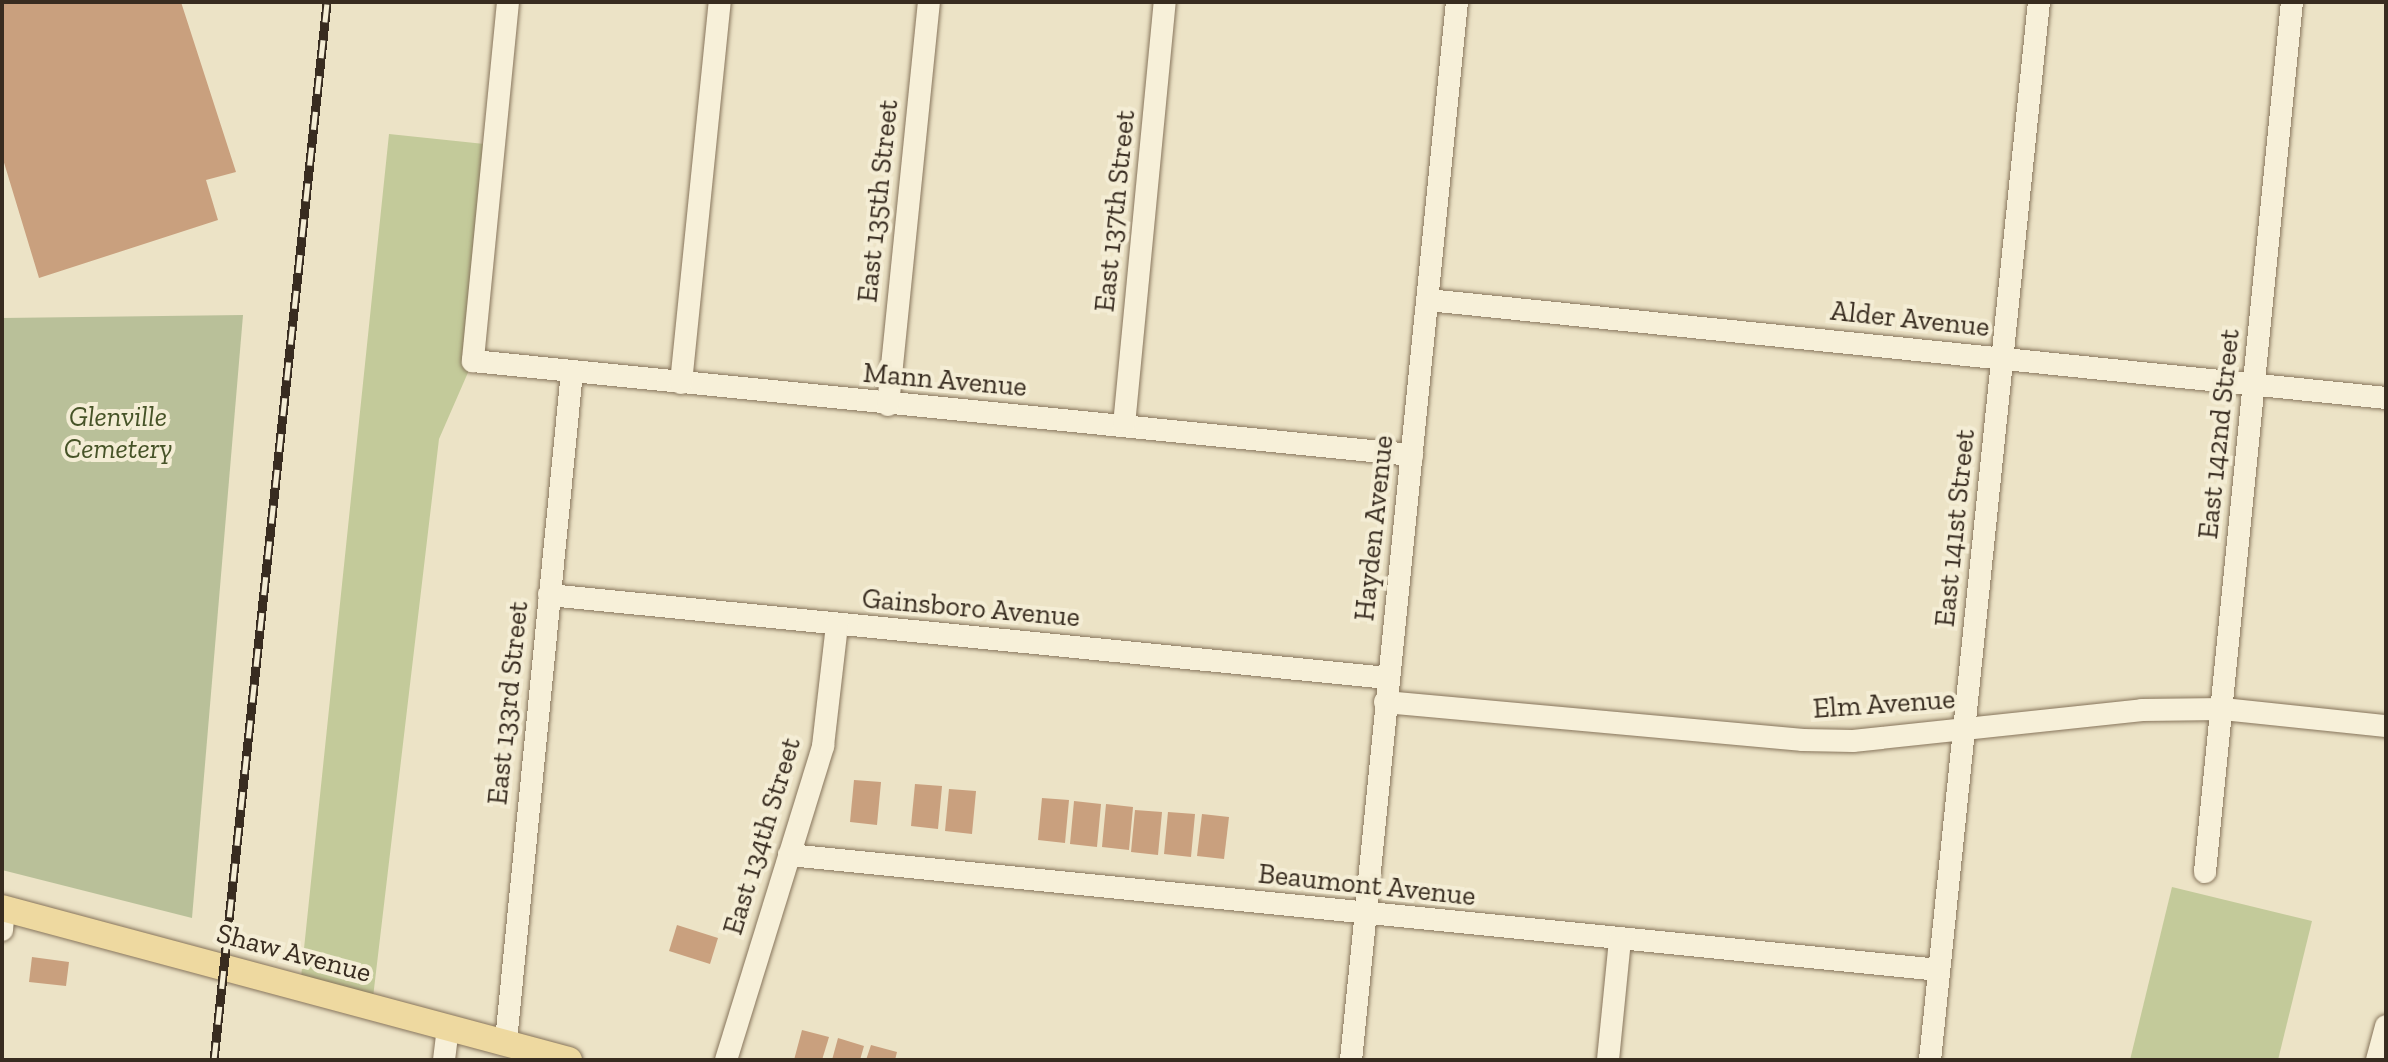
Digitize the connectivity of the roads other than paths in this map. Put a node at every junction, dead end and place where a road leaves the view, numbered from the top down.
1 (508, 2) edge
2 (720, 2) edge
3 (929, 2) edge
4 (1165, 2) edge
5 (1457, 2) edge
6 (2039, 2) edge
7 (2292, 2) edge
8 (1428, 300) junction
9 (2002, 358) junction
10 (572, 371) junction
11 (681, 383) junction
12 (2254, 385) junction
13 (2386, 398) edge
14 (888, 405) junction
15 (1124, 425) junction
16 (1412, 455) junction
17 (549, 595) junction
18 (837, 625) junction
19 (1388, 678) junction
20 (1385, 702) junction
21 (2223, 709) junction
22 (2386, 726) edge
23 (1965, 729) junction
24 (789, 855) junction
25 (2205, 872) dead end
26 (3, 916) edge
27 (1365, 916) junction
28 (1620, 939) junction
29 (1939, 970) junction
30 (2386, 1026) edge
31 (448, 1027) junction
32 (506, 1041) junction
33 (444, 1060) edge
34 (569, 1060) edge
35 (726, 1060) edge
36 (1351, 1060) edge
37 (1608, 1060) edge
38 (1930, 1060) edge
39 (2377, 1060) edge

1 - 10 street, Mann Avenue
2 - 11 street
3 - 14 street, East 135th Street
4 - 15 street, East 137th Street
5 - 8 street, Hayden Avenue
6 - 9 street, East 141st Street
7 - 12 street, East 142nd Street
8 - 9 street, Alder Avenue
8 - 16 street, Hayden Avenue
9 - 12 street, Alder Avenue
9 - 23 street, East 141st Street
10 - 11 street, Mann Avenue
10 - 17 street, East 133rd Street
11 - 14 street, Mann Avenue
12 - 13 street, Alder Avenue
12 - 21 street, East 142nd Street
14 - 15 street, Mann Avenue
15 - 16 street, Mann Avenue
16 - 19 street, Hayden Avenue
17 - 18 street, Gainsboro Avenue
17 - 32 street, East 133rd Street
18 - 19 street, Gainsboro Avenue
18 - 24 street, East 134th Street
19 - 20 street, Hayden Avenue
20 - 23 street, Elm Avenue
20 - 27 street, Hayden Avenue
21 - 22 street, Elm Avenue
21 - 23 street, Elm Avenue
21 - 25 street, East 142nd Street
23 - 29 street, East 141st Street
24 - 27 street, Beaumont Avenue
24 - 35 street, East 134th Street
26 - 31 main road, Shaw Avenue
27 - 28 street, Beaumont Avenue
27 - 36 street, Hayden Avenue
28 - 29 street, Beaumont Avenue
28 - 37 street
29 - 38 street, East 141st Street
30 - 39 street
31 - 32 main road, Shaw Avenue
31 - 33 street
32 - 34 main road, Shaw Avenue

